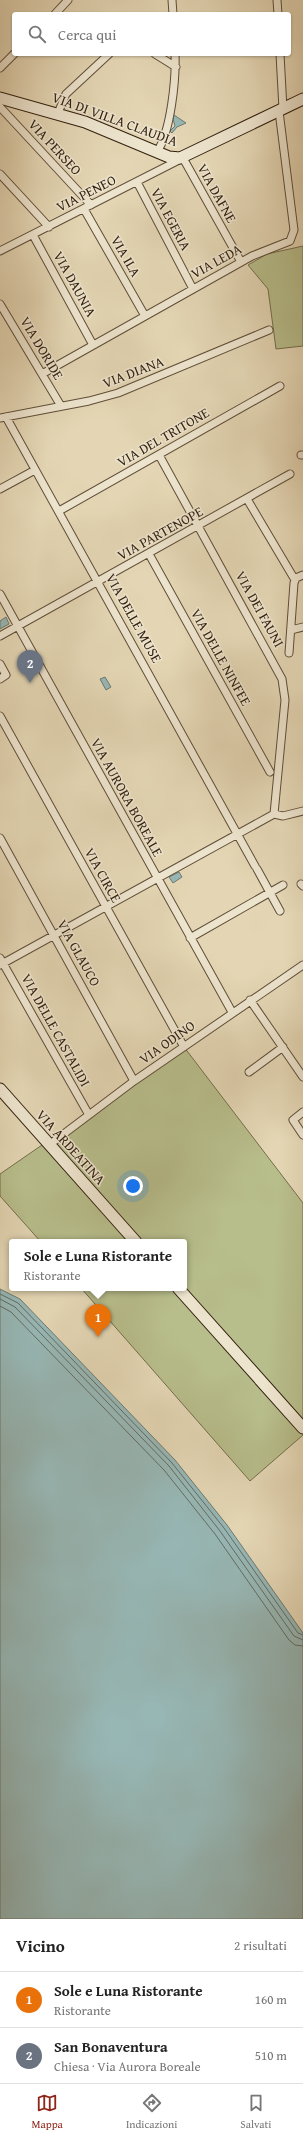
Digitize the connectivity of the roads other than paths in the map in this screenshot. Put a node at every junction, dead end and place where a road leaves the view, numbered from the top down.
1 (172, 0) edge
2 (277, 0) edge
3 (68, 1) edge
4 (57, 12) edge
5 (173, 12) edge
6 (278, 12) edge
7 (12, 56) edge
8 (107, 56) edge
9 (158, 56) edge
10 (175, 56) edge
11 (280, 56) edge
12 (176, 67) junction
13 (0, 68) edge
14 (0, 98) edge
15 (303, 99) edge
16 (0, 107) edge
17 (281, 110) junction
18 (58, 113) junction
19 (157, 152) junction
20 (183, 158) junction
21 (0, 174) edge
22 (137, 182) junction
23 (91, 205) junction
24 (84, 209) junction
25 (49, 227) junction
26 (33, 235) junction
27 (0, 252) edge
28 (241, 262) junction
29 (193, 289) junction
30 (0, 304) edge
31 (145, 316) junction
32 (269, 330) dead end
33 (93, 345) junction
34 (42, 374) junction
35 (280, 386) dead end
36 (61, 406) junction
37 (3, 417) edge
38 (159, 455) junction
39 (35, 470) junction
40 (290, 474) dead end
41 (0, 489) edge
42 (247, 499) junction
43 (59, 511) junction
44 (200, 526) junction
45 (149, 554) junction
46 (303, 575) edge
47 (295, 580) junction
48 (99, 581) junction
49 (0, 594) edge
50 (18, 626) junction
51 (303, 627) edge
52 (291, 630) junction
53 (0, 636) edge
54 (289, 653) dead end
55 (0, 664) edge
56 (0, 679) edge
57 (0, 716) edge
58 (270, 772) dead end
59 (303, 811) edge
60 (274, 814) junction
61 (237, 833) junction
62 (0, 838) edge
63 (157, 879) junction
64 (283, 885) dead end
65 (270, 893) junction
66 (105, 907) junction
67 (280, 912) dead end
68 (54, 936) junction
69 (190, 938) junction
70 (1, 962) edge
71 (302, 968) edge
72 (250, 1000) junction
73 (232, 1012) junction
74 (184, 1047) junction
75 (283, 1047) junction
76 (249, 1072) dead end
77 (303, 1076) edge
78 (134, 1081) junction
79 (0, 1090) edge
80 (303, 1112) edge
81 (88, 1115) junction
82 (303, 1135) edge
83 (49, 1145) junction
84 (133, 1239) edge
85 (181, 1292) edge
86 (303, 1428) edge

1 - 5 street
2 - 6 street
3 - 4 street
7 - 13 street
8 - 18 street
9 - 12 street
10 - 12 street
11 - 17 street
12 - 19 street
14 - 18 main road, VIA DI VILLA CLAUDIA
15 - 17 main road, VIA DI VILLA CLAUDIA
16 - 23 street, VIA PERSEO
17 - 20 main road, VIA DI VILLA CLAUDIA
17 - 28 street, VIA LEDA
18 - 19 main road, VIA DI VILLA CLAUDIA
19 - 20 main road, VIA DI VILLA CLAUDIA
20 - 22 street, VIA PENEO
20 - 28 street, VIA DAFNE
21 - 25 street
22 - 23 street, VIA PENEO
22 - 29 street, VIA EGERIA
23 - 24 street, VIA PENEO
24 - 25 street, VIA PENEO
24 - 31 street, VIA ILA
25 - 26 street, VIA PENEO
26 - 27 street, VIA PENEO
26 - 33 street, VIA DAUNIA
28 - 29 street, VIA LEDA
29 - 31 street, VIA LEDA
30 - 34 street, VIA DORIDE
31 - 33 street, VIA LEDA
32 - 36 street, VIA DIANA
33 - 34 street, VIA LEDA
34 - 36 street, VIA DORIDE
35 - 38 street, VIA DEL TRITONE
36 - 37 street, VIA DIANA
37 - 39 street, VIA DELLE MUSE
38 - 43 street, VIA DEL TRITONE
38 - 44 street, VIA DEI FAUNI
39 - 41 street
39 - 43 street, VIA DELLE MUSE
40 - 42 street, VIA PARTENOPE
42 - 44 street, VIA PARTENOPE
42 - 47 street
43 - 48 street, VIA DELLE MUSE
44 - 45 street, VIA PARTENOPE
44 - 60 street, VIA DEI FAUNI
45 - 48 street, VIA PARTENOPE
45 - 58 street, VIA DELLE NINFEE
46 - 47 street
47 - 52 street
48 - 50 street, VIA PARTENOPE
48 - 61 street, VIA DELLE MUSE
49 - 50 street, VIA AURORA BOREALE
50 - 53 street, VIA PARTENOPE
50 - 63 street, VIA AURORA BOREALE
51 - 52 street
52 - 54 street
55 - 56 street
57 - 66 street, VIA CIRCE
59 - 60 street
60 - 61 street
61 - 63 street
61 - 65 street, VIA DELLE MUSE
62 - 68 street, VIA GLAUCO
63 - 66 street
63 - 69 street, VIA AURORA BOREALE
64 - 65 street
65 - 67 street, VIA DELLE MUSE
65 - 69 street
66 - 68 street
66 - 74 street, VIA CIRCE
68 - 70 street
68 - 78 street, VIA GLAUCO
69 - 73 street, VIA AURORA BOREALE
70 - 81 street, VIA DELLE CASTALIDI
71 - 72 street, VIA ODINO
72 - 73 street, VIA ODINO
72 - 75 street
73 - 74 street, VIA ODINO
74 - 78 street, VIA ODINO
75 - 76 street
75 - 77 street
78 - 81 street, VIA ODINO
79 - 83 main road, VIA ARDEATINA
80 - 82 street
81 - 83 street, VIA ODINO
83 - 84 main road, VIA ARDEATINA
85 - 86 main road

